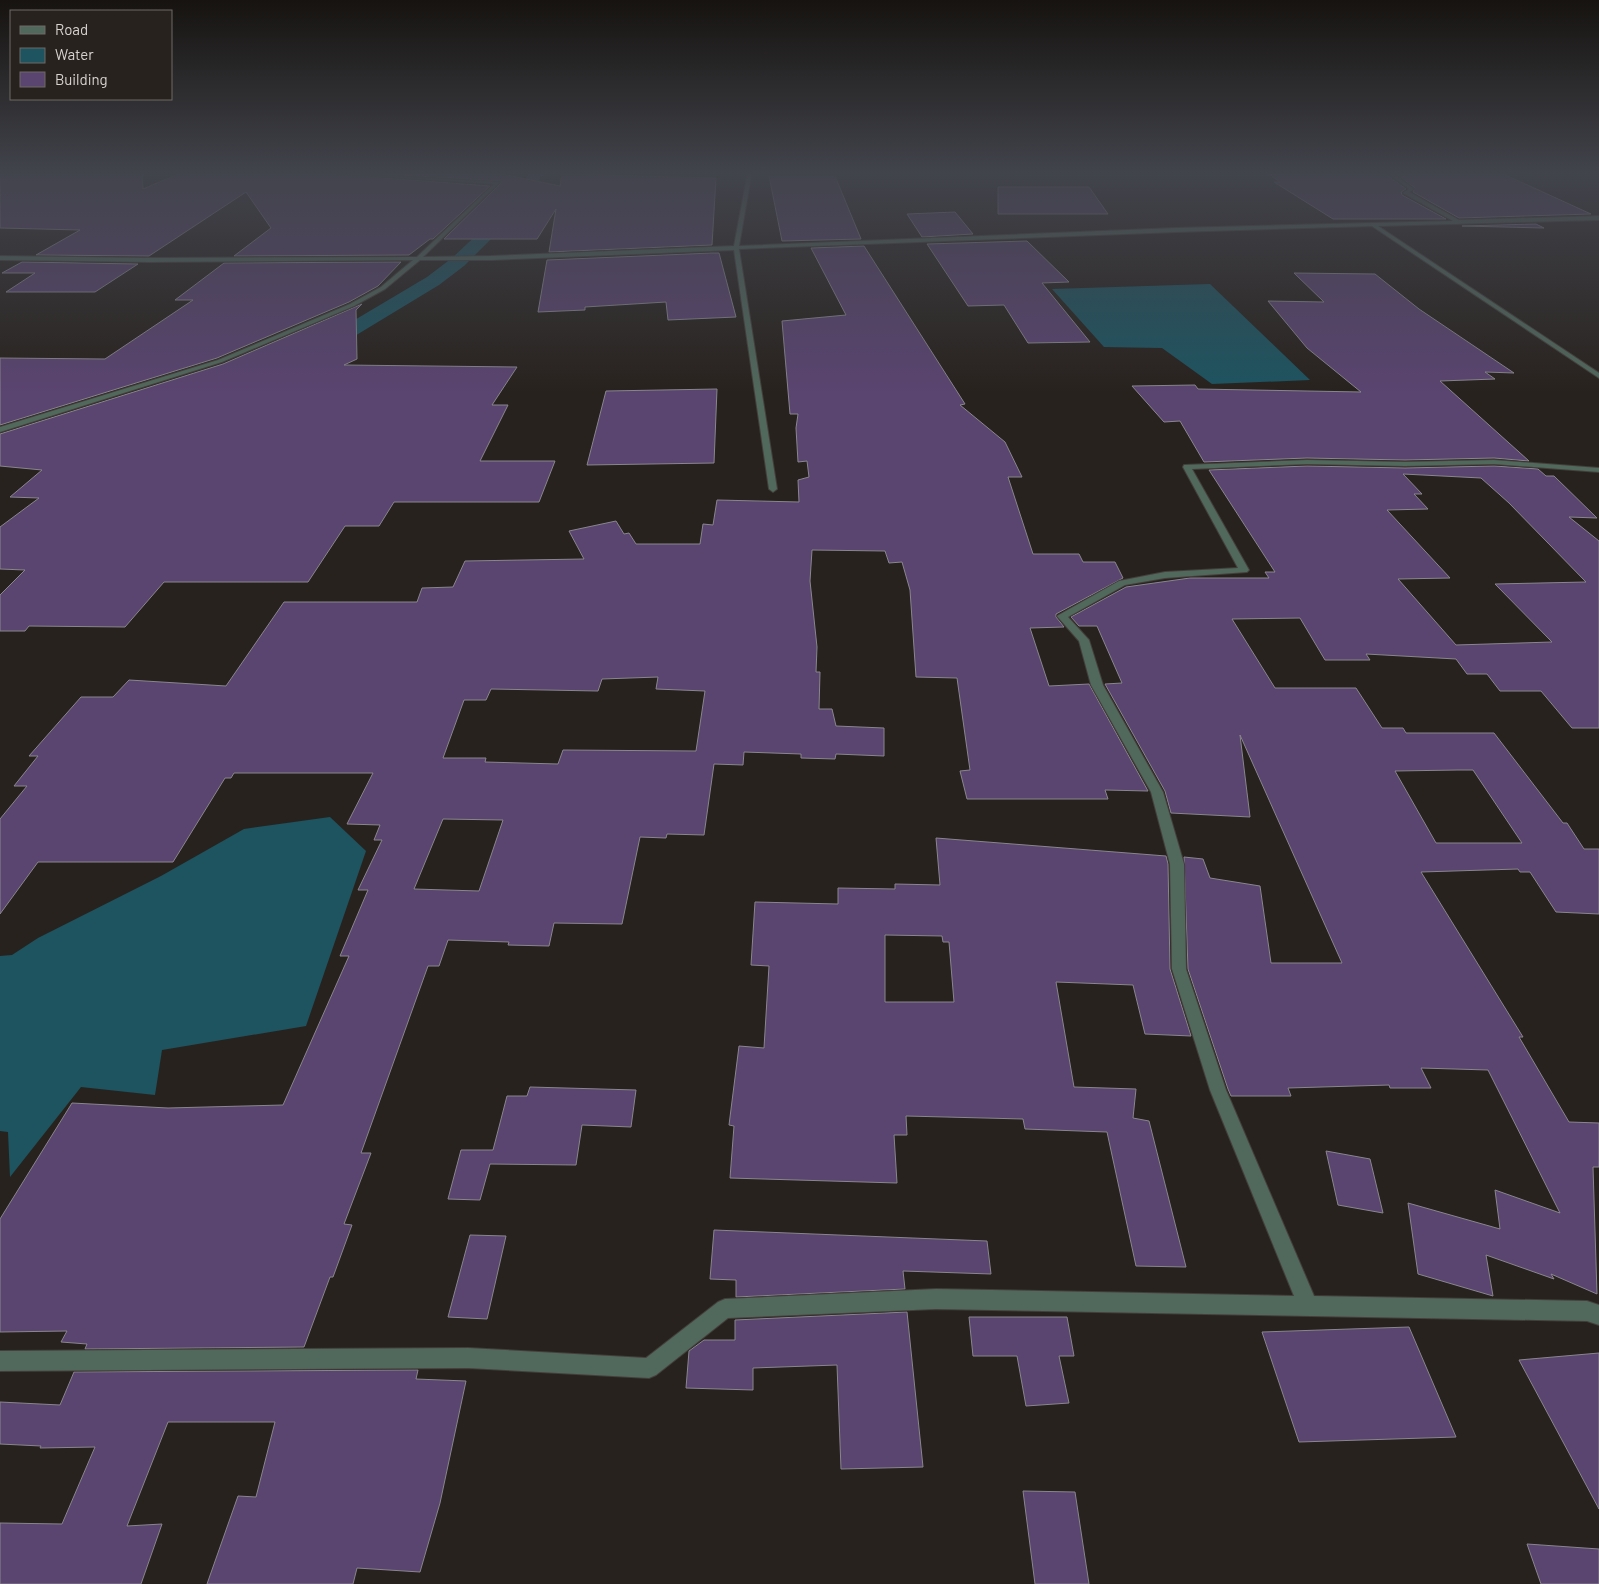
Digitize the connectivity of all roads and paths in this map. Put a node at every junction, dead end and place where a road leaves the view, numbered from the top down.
1 (432, 245) edge
2 (737, 245) edge
3 (806, 245) edge
4 (1403, 245) edge
5 (736, 248) junction
6 (0, 258) edge
7 (419, 258) junction
8 (1599, 376) edge
9 (0, 430) edge
10 (1599, 470) edge
11 (773, 489) dead end
12 (1308, 1306) junction
13 (1599, 1315) edge
14 (0, 1361) edge

1 - 7 street
2 - 5 street
3 - 5 street
4 - 8 street
5 - 7 street
5 - 11 street
6 - 7 street
7 - 9 street
10 - 12 street
12 - 13 street
12 - 14 street

